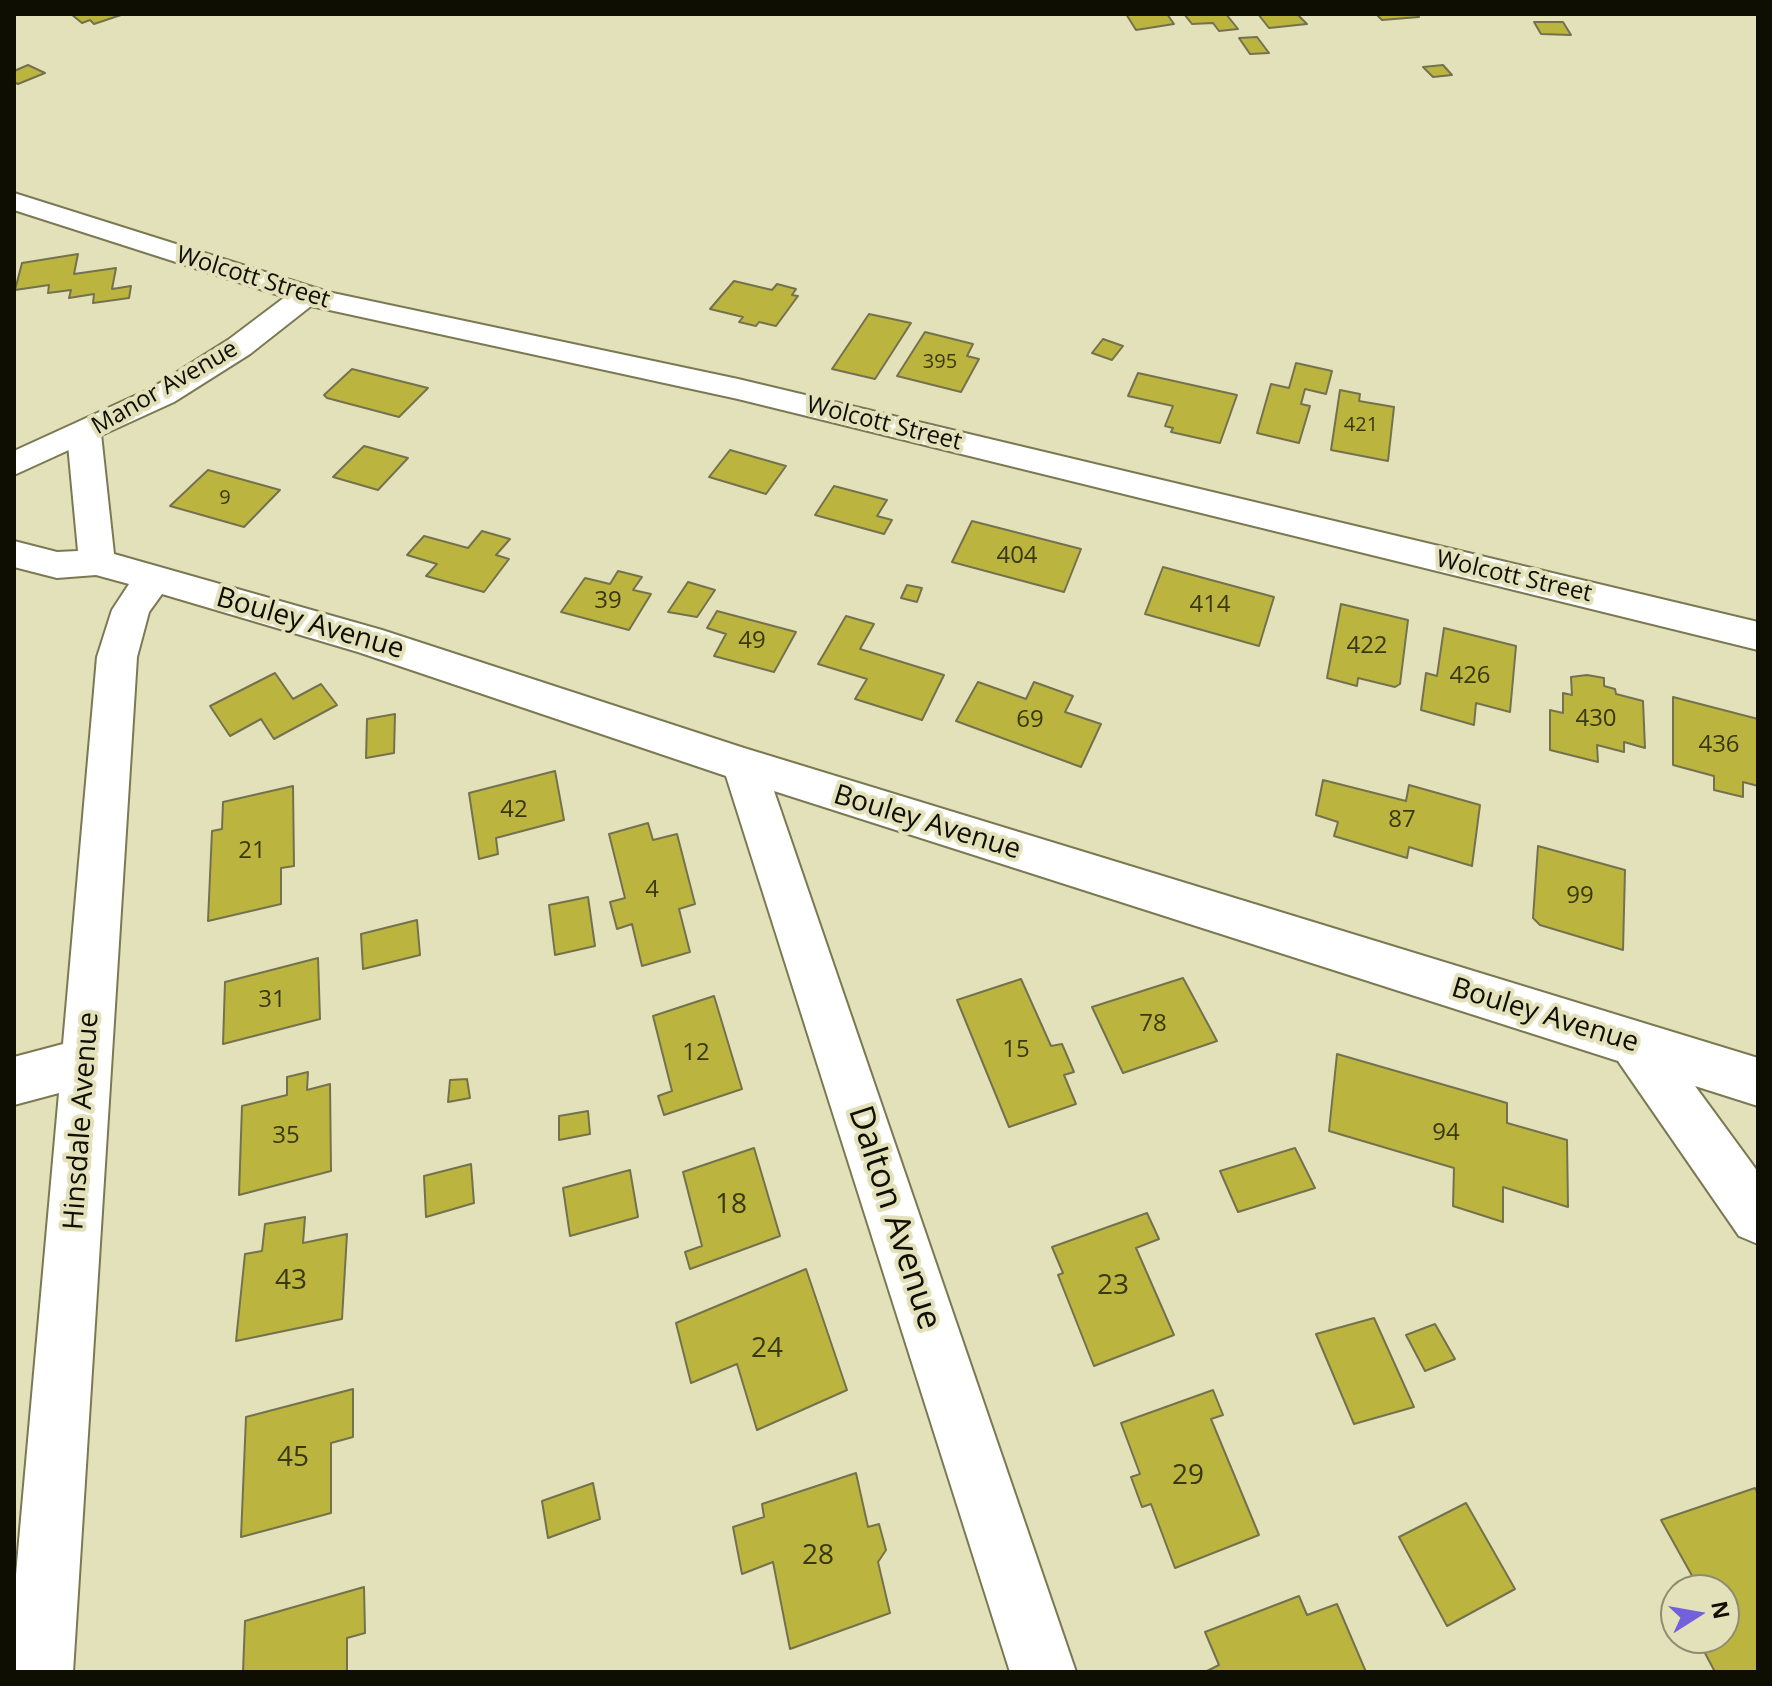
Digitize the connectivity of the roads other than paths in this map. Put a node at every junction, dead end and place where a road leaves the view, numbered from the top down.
1 (14, 201) edge
2 (306, 295) junction
3 (84, 434) junction
4 (14, 464) edge
5 (14, 554) edge
6 (96, 562) junction
7 (153, 578) junction
8 (1758, 636) edge
9 (744, 765) junction
10 (1635, 1044) junction
11 (86, 1062) junction
12 (14, 1081) edge
13 (1758, 1082) edge
14 (1758, 1217) edge
15 (40, 1672) edge
16 (1043, 1672) edge

1 - 2 street, Wolcott Street
2 - 3 street, Manor Avenue
2 - 8 street, Wolcott Street
3 - 4 street, Manor Avenue
3 - 6 street
5 - 6 street, Bouley Avenue
6 - 7 street, Bouley Avenue
7 - 9 street, Bouley Avenue
7 - 11 street, Hinsdale Avenue
9 - 10 street, Bouley Avenue
9 - 16 street, Dalton Avenue
10 - 13 street, Bouley Avenue
10 - 14 street
11 - 12 street
11 - 15 street, Hinsdale Avenue

